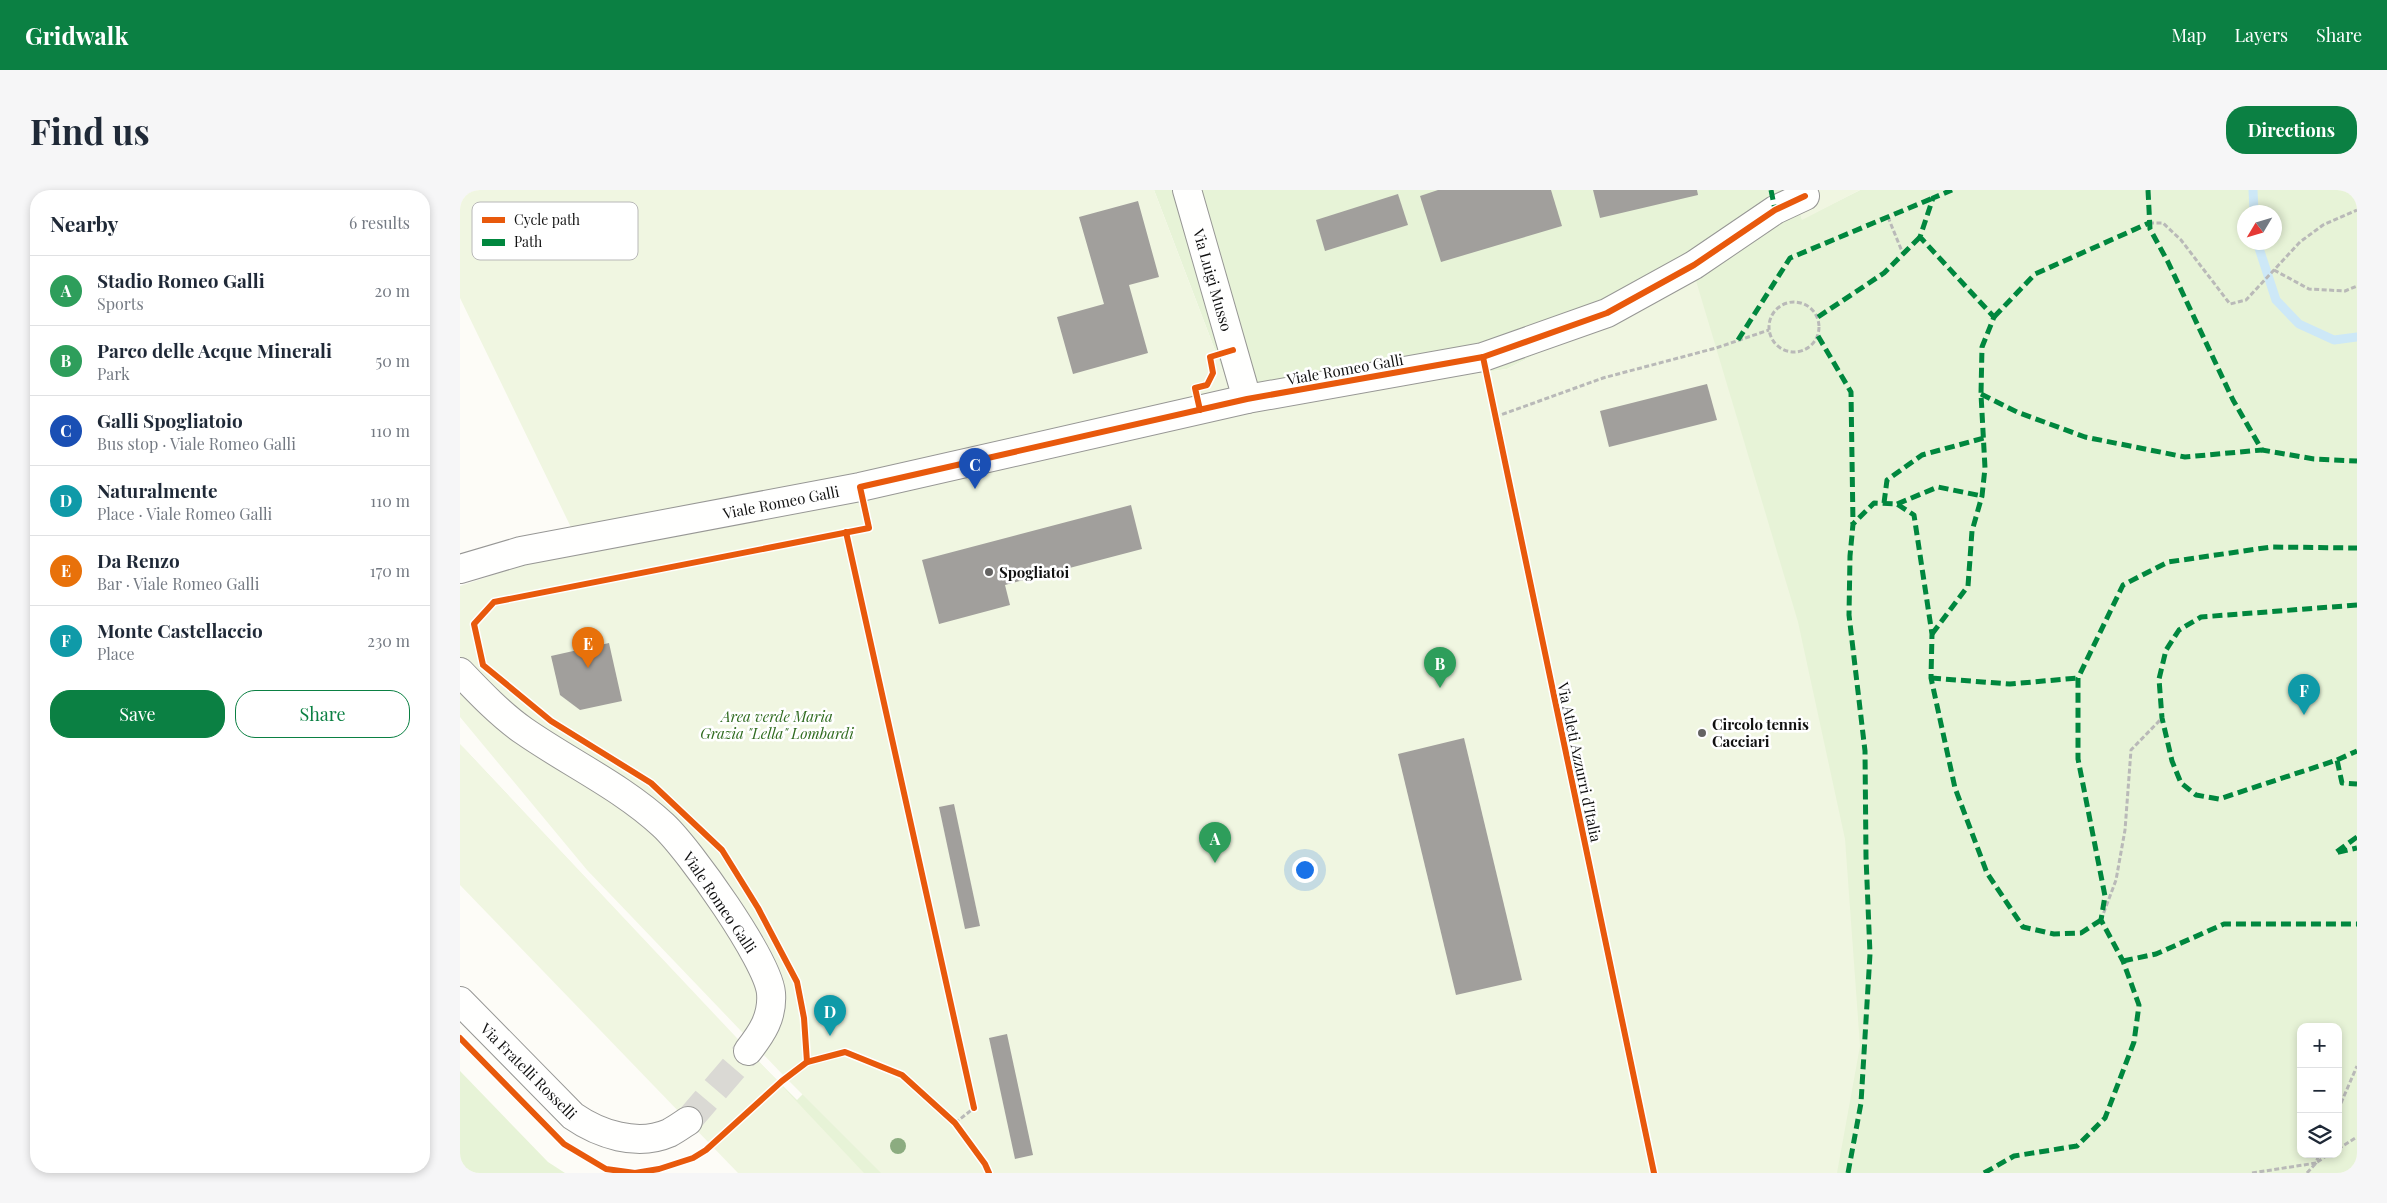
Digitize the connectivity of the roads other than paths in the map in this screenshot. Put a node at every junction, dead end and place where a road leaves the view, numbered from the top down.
1 (1188, 190) edge
2 (1805, 196) dead end
3 (1247, 399) junction
4 (460, 569) edge
5 (460, 672) edge
6 (460, 1002) edge
7 (748, 1051) tunnel mouth
8 (688, 1121) tunnel mouth

1 - 3 street, Via Luigi Musso
2 - 3 street, Viale Romeo Galli
3 - 4 street, Viale Romeo Galli
5 - 7 street, Viale Romeo Galli
6 - 8 street, Via Fratelli Rosselli

